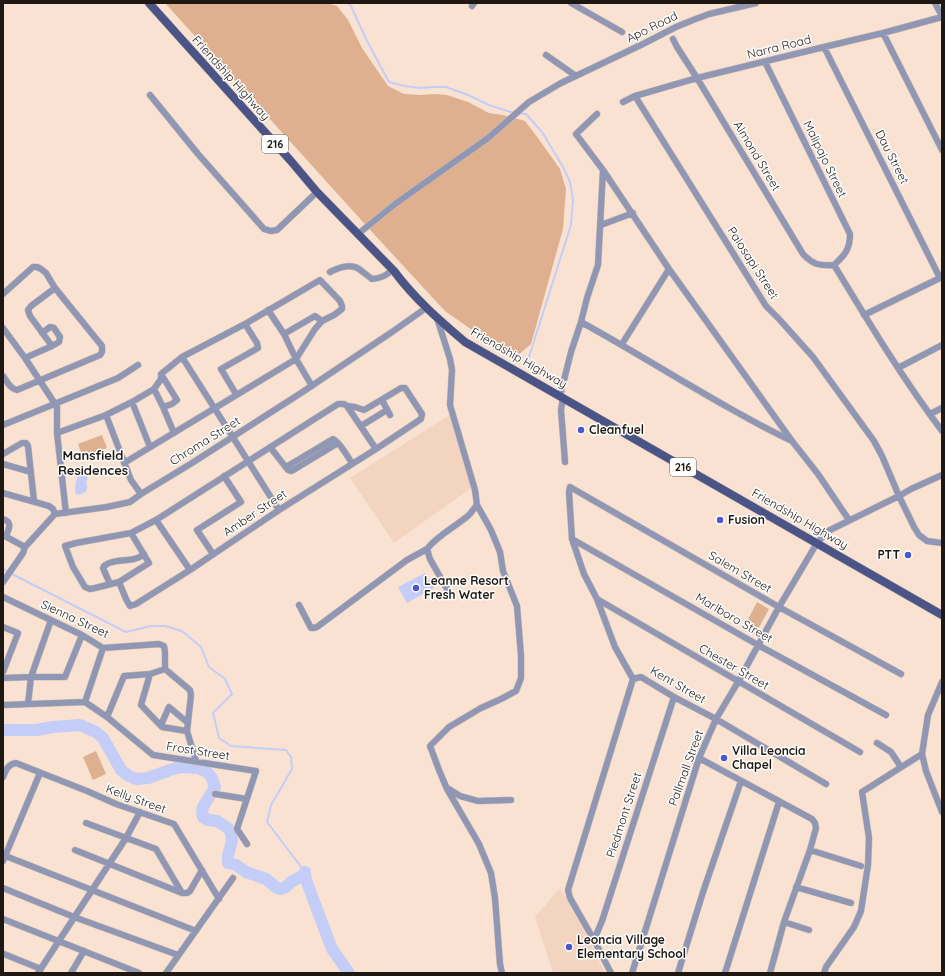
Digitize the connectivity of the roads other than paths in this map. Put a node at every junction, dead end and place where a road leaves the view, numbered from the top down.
1 (149, 3) edge
2 (571, 3) edge
3 (756, 3) edge
4 (935, 3) edge
5 (942, 16) edge
6 (622, 32) dead end
7 (883, 33) junction
8 (673, 39) dead end
9 (824, 47) junction
10 (546, 55) dead end
11 (765, 62) junction
12 (576, 76) junction
13 (697, 78) junction
14 (150, 95) dead end
15 (635, 96) junction
16 (623, 102) dead end
17 (597, 114) dead end
18 (942, 150) edge
19 (603, 170) junction
20 (317, 192) junction
21 (633, 213) junction
22 (601, 225) junction
23 (358, 234) junction
24 (834, 264) junction
25 (669, 269) junction
26 (392, 270) junction
27 (330, 272) dead end
28 (941, 277) edge
29 (55, 288) junction
30 (3, 294) edge
31 (426, 308) junction
32 (268, 310) junction
33 (864, 315) junction
34 (437, 318) junction
35 (322, 321) junction
36 (581, 322) junction
37 (245, 324) junction
38 (3, 328) edge
39 (42, 333) junction
40 (284, 334) junction
41 (622, 344) junction
42 (942, 345) edge
43 (52, 346) junction
44 (182, 357) junction
45 (25, 358) junction
46 (296, 359) junction
47 (138, 365) dead end
48 (898, 368) junction
49 (161, 374) junction
50 (3, 376) edge
51 (40, 379) junction
52 (312, 386) junction
53 (154, 389) junction
54 (236, 394) junction
55 (561, 397) junction
56 (382, 400) junction
57 (132, 402) junction
58 (56, 404) junction
59 (348, 406) junction
60 (163, 407) junction
61 (214, 408) junction
62 (942, 408) edge
63 (930, 414) junction
64 (106, 415) junction
65 (4, 424) edge
66 (781, 425) junction
67 (361, 426) junction
68 (942, 431) edge
69 (773, 432) junction
70 (57, 433) junction
71 (174, 433) junction
72 (232, 437) junction
73 (792, 441) junction
74 (150, 447) junction
75 (270, 447) junction
76 (376, 449) junction
77 (3, 454) edge
78 (248, 462) junction
79 (565, 462) dead end
80 (124, 463) junction
81 (352, 463) junction
82 (3, 464) edge
83 (32, 472) junction
84 (942, 475) edge
85 (224, 476) junction
86 (570, 487) joint
87 (3, 493) edge
88 (141, 494) junction
89 (899, 496) junction
90 (34, 501) junction
91 (477, 505) junction
92 (279, 510) junction
93 (66, 513) junction
94 (55, 514) junction
95 (3, 519) edge
96 (156, 520) junction
97 (849, 520) junction
98 (131, 533) junction
99 (4, 536) edge
100 (572, 539) junction
101 (942, 543) edge
102 (817, 544) junction
103 (25, 547) junction
104 (427, 549) junction
105 (144, 554) junction
106 (213, 554) junction
107 (190, 570) junction
108 (3, 582) edge
109 (120, 582) junction
110 (110, 584) junction
111 (447, 589) dead end
112 (3, 596) edge
113 (597, 599) junction
114 (300, 605) dead end
115 (779, 607) junction
116 (942, 615) edge
117 (51, 620) junction
118 (3, 627) edge
119 (82, 635) junction
120 (758, 645) junction
121 (103, 648) junction
122 (165, 669) junction
123 (3, 672) edge
124 (150, 674) junction
125 (901, 674) dead end
126 (31, 677) junction
127 (3, 678) edge
128 (633, 679) junction
129 (738, 682) junction
130 (942, 682) edge
131 (674, 696) junction
132 (84, 702) junction
133 (28, 704) junction
134 (3, 705) edge
135 (886, 715) dead end
136 (107, 717) junction
137 (716, 719) junction
138 (188, 723) junction
139 (161, 725) junction
140 (187, 731) junction
141 (878, 743) dead end
142 (860, 752) dead end
143 (922, 754) junction
144 (699, 758) junction
145 (196, 762) junction
146 (901, 767) junction
147 (40, 773) junction
148 (3, 777) edge
149 (741, 780) junction
150 (826, 784) dead end
151 (447, 789) junction
152 (215, 794) dead end
153 (246, 799) junction
154 (511, 800) dead end
155 (779, 802) junction
156 (140, 812) junction
157 (942, 812) edge
158 (86, 823) dead end
159 (126, 838) junction
160 (247, 844) dead end
161 (75, 850) dead end
162 (810, 850) junction
163 (4, 857) edge
164 (109, 863) junction
165 (861, 866) dead end
166 (202, 870) junction
167 (233, 878) dead end
168 (796, 887) junction
169 (3, 888) edge
170 (92, 890) junction
171 (182, 893) junction
172 (219, 899) junction
173 (851, 903) dead end
174 (74, 916) junction
175 (3, 919) edge
176 (784, 922) junction
177 (809, 930) dead end
178 (196, 931) junction
179 (594, 940) junction
180 (58, 941) junction
181 (84, 951) junction
182 (4, 954) edge
183 (178, 955) junction
184 (40, 971) edge
185 (71, 973) edge
186 (138, 973) edge
187 (166, 973) edge
188 (502, 973) edge
189 (611, 973) edge
190 (632, 973) edge
191 (678, 973) edge
192 (726, 973) edge
193 (770, 973) edge
194 (824, 973) edge

1 - 20 main road, Friendship Highway / 216
2 - 6 street
3 - 12 street, Apo Road
4 - 5 street
5 - 7 street, Narra Road
7 - 9 street, Narra Road
7 - 18 street
8 - 13 street, Almond Street
9 - 11 street, Narra Road
9 - 28 street, Dau Street
10 - 12 street
11 - 13 street, Narra Road
11 - 24 street, Malipajo Street
12 - 23 street, Apo Road
13 - 15 street, Narra Road
13 - 24 street, Almond Street
14 - 20 street
15 - 16 street, Narra Road
15 - 89 street, Palosapi Street
17 - 19 street
19 - 21 street
19 - 22 street
20 - 23 main road, Friendship Highway / 216
21 - 22 street
21 - 25 street
22 - 36 street
23 - 26 main road, Friendship Highway / 216
24 - 33 street
25 - 41 street
25 - 66 street
26 - 27 street
26 - 31 main road, Friendship Highway / 216
28 - 33 street
29 - 30 street
29 - 39 street
29 - 51 street
31 - 34 main road, Friendship Highway / 216
31 - 52 street, Chroma Street
32 - 35 street
32 - 37 street
32 - 40 street
33 - 48 street
34 - 55 main road, Friendship Highway / 216
34 - 91 street
35 - 40 street
35 - 46 street
36 - 41 street
36 - 55 street
37 - 44 street
37 - 54 street
38 - 45 street
39 - 43 street
39 - 43 street
40 - 46 street
41 - 69 street
42 - 48 street
43 - 45 street
44 - 49 street
44 - 61 street
45 - 51 street
46 - 52 street
46 - 54 street
47 - 58 street
48 - 63 street
49 - 53 street
49 - 60 street
50 - 51 street
51 - 58 street
52 - 72 street, Chroma Street
53 - 57 street
53 - 60 street
54 - 61 street
55 - 79 street
55 - 102 main road, Friendship Highway / 216
56 - 59 street
56 - 67 street
56 - 76 street, Amber Street
57 - 64 street
57 - 74 street
58 - 65 street
58 - 70 street
59 - 67 street
59 - 75 street
60 - 71 street
61 - 71 street
61 - 72 street
62 - 63 street
63 - 68 street
64 - 70 street
64 - 80 street
66 - 69 street
66 - 73 street
67 - 76 street
69 - 73 street
70 - 93 street
71 - 74 street
72 - 78 street
72 - 88 street, Chroma Street
73 - 97 street
74 - 80 street
75 - 78 street
75 - 81 street
76 - 81 street, Amber Street
77 - 83 street
78 - 85 street
78 - 92 street
80 - 88 street
81 - 92 street, Amber Street
82 - 83 street
83 - 90 street
84 - 89 street, Pallmall Street
85 - 96 street
85 - 106 street
86 - 100 street, Kent Street
86 - 115 street, Salem Street
87 - 90 street
88 - 93 street, Chroma Street
89 - 97 street, Pallmall Street
89 - 101 street, Palosapi Street
90 - 94 street
91 - 104 street
91 - 151 street
92 - 106 street, Amber Street
93 - 94 street, Chroma Street
94 - 103 street
95 - 99 street
96 - 98 street
96 - 107 street
97 - 102 street, Pallmall Street
98 - 105 street
98 - 110 street
99 - 103 street
100 - 113 street, Kent Street
100 - 120 street, Marlboro Street
102 - 115 street, Pallmall Street
102 - 116 main road, Friendship Highway / 216
103 - 108 street
104 - 111 street
104 - 114 street
105 - 109 street
105 - 110 street
106 - 107 street, Amber Street
107 - 109 street, Amber Street
109 - 110 street
112 - 117 street, Sienna Street
113 - 128 street, Kent Street
113 - 129 street, Chester Street
115 - 120 street, Pallmall Street
115 - 125 street, Salem Street
117 - 119 street, Sienna Street
117 - 126 street
118 - 123 street
119 - 121 street, Sienna Street
119 - 126 street
120 - 129 street, Pallmall Street
120 - 135 street, Marlboro Street
121 - 122 street, Sienna Street
121 - 132 street
122 - 124 street
122 - 138 street
124 - 136 street
124 - 139 street
126 - 127 street
126 - 133 street
128 - 131 street, Kent Street
128 - 179 street
129 - 137 street, Pallmall Street
129 - 142 street, Chester Street
130 - 143 street
131 - 137 street, Kent Street
131 - 179 street, Piedmont Street
132 - 133 street
132 - 136 street, Frost Street
133 - 134 street
136 - 145 street, Frost Street
137 - 144 street, Pallmall Street
137 - 150 street, Kent Street
138 - 139 street
138 - 140 street
139 - 140 street
140 - 145 street
141 - 146 street
143 - 146 street
143 - 157 street
144 - 149 street
144 - 190 street, Pallmall Street
145 - 153 street, Frost Street
146 - 194 street
147 - 148 street, Kelly Street
147 - 156 street, Kelly Street
147 - 163 street
149 - 155 street
149 - 191 street
151 - 154 street
151 - 188 street
152 - 153 street
153 - 160 street, Frost Street
155 - 162 street
155 - 192 street
156 - 159 street
156 - 166 street, Kelly Street
158 - 159 street
159 - 164 street
159 - 171 street
161 - 164 street
162 - 165 street
162 - 168 street
163 - 170 street
164 - 170 street
164 - 171 street
166 - 171 street
166 - 172 street, Kelly Street
167 - 172 street
168 - 173 street
168 - 176 street
169 - 174 street
170 - 174 street
170 - 178 street
172 - 178 street
174 - 180 street
174 - 183 street
175 - 180 street
176 - 177 street
176 - 193 street
178 - 183 street
179 - 189 street
180 - 181 street
180 - 184 street
181 - 185 street
181 - 186 street
182 - 184 street
183 - 187 street

